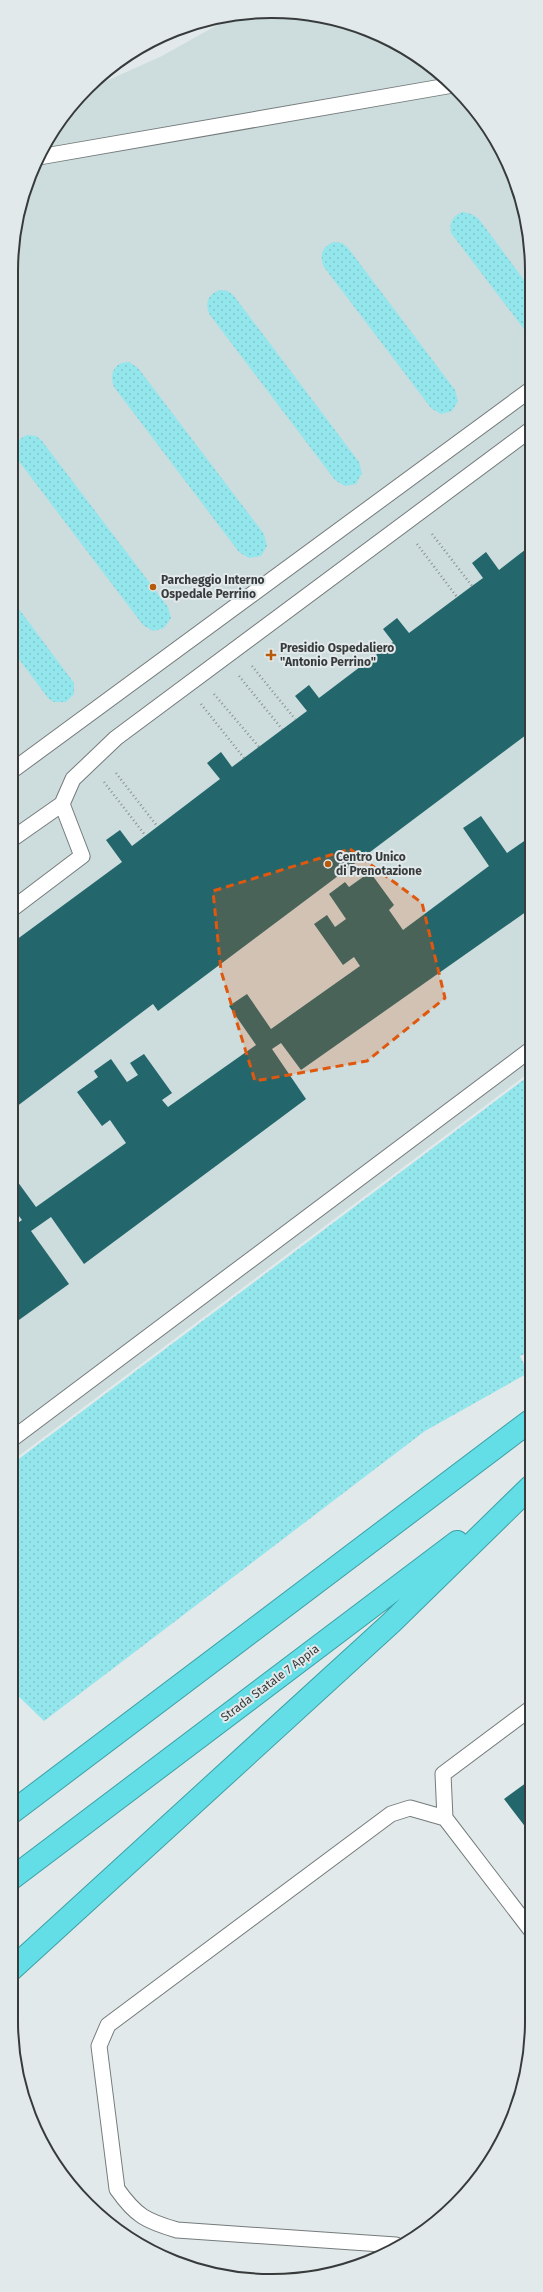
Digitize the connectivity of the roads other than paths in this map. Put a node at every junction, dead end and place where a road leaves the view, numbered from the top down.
1 (445, 86) edge
2 (45, 157) edge
3 (525, 394) edge
4 (525, 434) edge
5 (18, 766) edge
6 (62, 804) junction
7 (18, 834) edge
8 (18, 904) edge
9 (525, 1054) edge
10 (525, 1425) edge
11 (18, 1434) edge
12 (525, 1491) edge
13 (525, 1492) edge
14 (525, 1713) edge
15 (18, 1808) edge
16 (445, 1818) junction
17 (18, 1875) edge
18 (525, 1922) edge
19 (18, 1964) edge
20 (390, 2245) edge

1 - 2 lane
3 - 5 lane
4 - 6 lane
6 - 7 lane
6 - 8 lane
9 - 11 lane
10 - 15 highway
12 - 17 highway, Strada Statale 7 Appia
13 - 19 highway
14 - 16 lane
16 - 18 lane
16 - 20 lane

